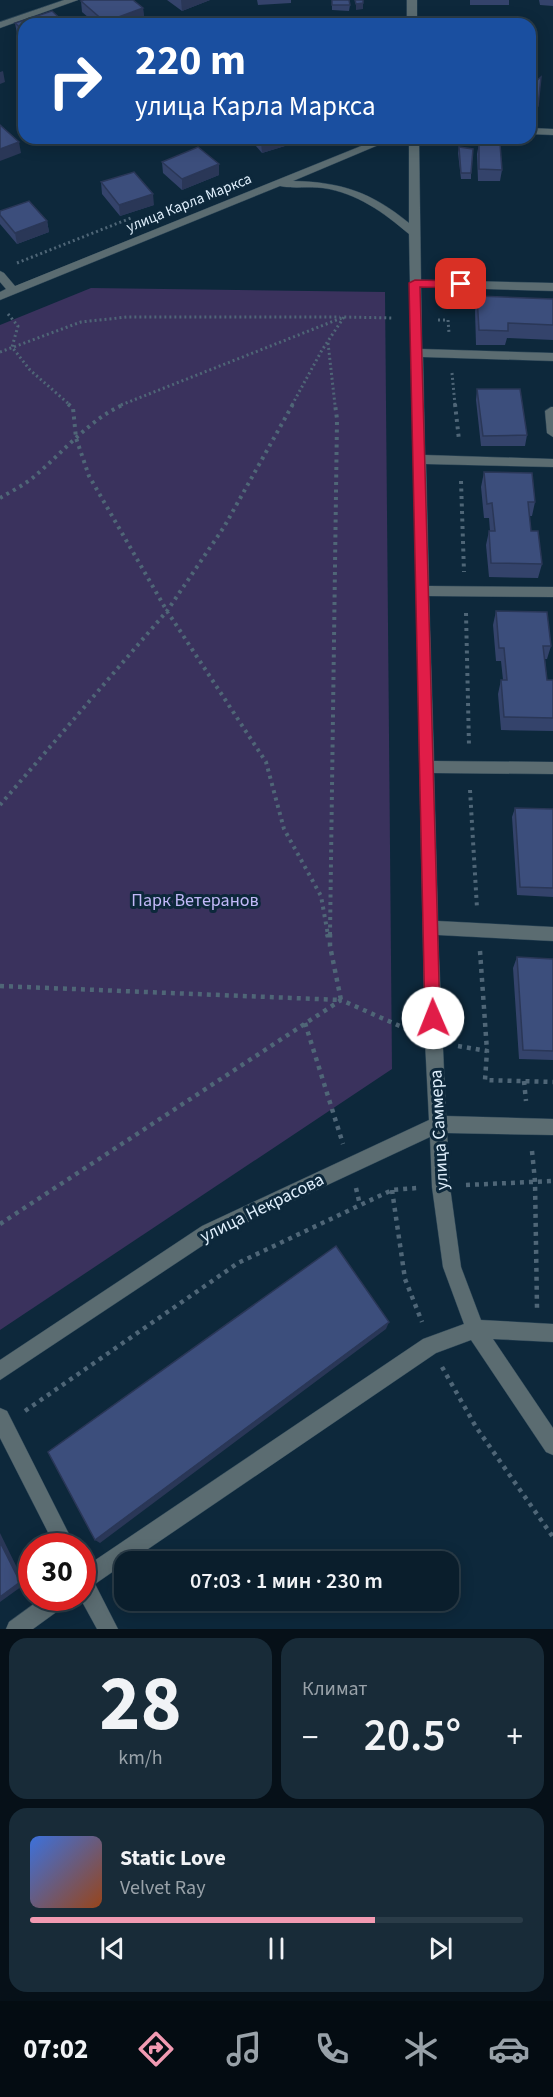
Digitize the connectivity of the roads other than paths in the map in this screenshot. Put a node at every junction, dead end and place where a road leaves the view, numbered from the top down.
1 (74, 0) edge
2 (412, 0) edge
3 (21, 18) edge
4 (412, 18) edge
5 (18, 19) edge
6 (0, 25) edge
7 (536, 131) edge
8 (553, 132) edge
9 (375, 144) edge
10 (414, 144) edge
11 (280, 183) junction
12 (414, 232) junction
13 (0, 275) edge
14 (415, 283) junction
15 (553, 287) edge
16 (14, 291) junction
17 (0, 296) edge
18 (416, 353) junction
19 (553, 357) edge
20 (551, 411) dead end
21 (553, 433) edge
22 (419, 459) junction
23 (553, 463) edge
24 (423, 591) junction
25 (553, 592) edge
26 (427, 767) junction
27 (553, 768) edge
28 (430, 928) junction
29 (553, 934) edge
30 (439, 1124) junction
31 (553, 1127) edge
32 (475, 1329) junction
33 (545, 1332) edge
34 (0, 1371) edge
35 (2, 1422) edge
36 (553, 1445) edge
37 (58, 1533) edge
38 (96, 1572) edge
39 (96, 1607) edge
40 (41, 1611) edge
41 (16, 1629) edge
42 (108, 1629) edge

1 - 3 street
2 - 4 street
5 - 6 street
7 - 8 street
9 - 11 street, улица Карла Маркса
10 - 12 street, улица Саммера
11 - 12 street
11 - 16 street, улица Карла Маркса
12 - 14 street, улица Саммера
13 - 16 street
14 - 15 street
14 - 18 street, улица Саммера
16 - 17 street, улица Карла Маркса
18 - 19 street
18 - 22 street, улица Саммера
20 - 21 street
22 - 23 street
22 - 24 street, улица Саммера
24 - 25 street
24 - 26 street, улица Саммера
26 - 27 street
26 - 28 street, улица Саммера
28 - 29 street
28 - 30 street, улица Саммера
30 - 31 street, улица Некрасова
30 - 32 street, улица Саммера
30 - 34 street, улица Некрасова
32 - 33 street
32 - 36 street, улица Саммера
32 - 38 street
35 - 37 street
39 - 42 street
40 - 41 street

